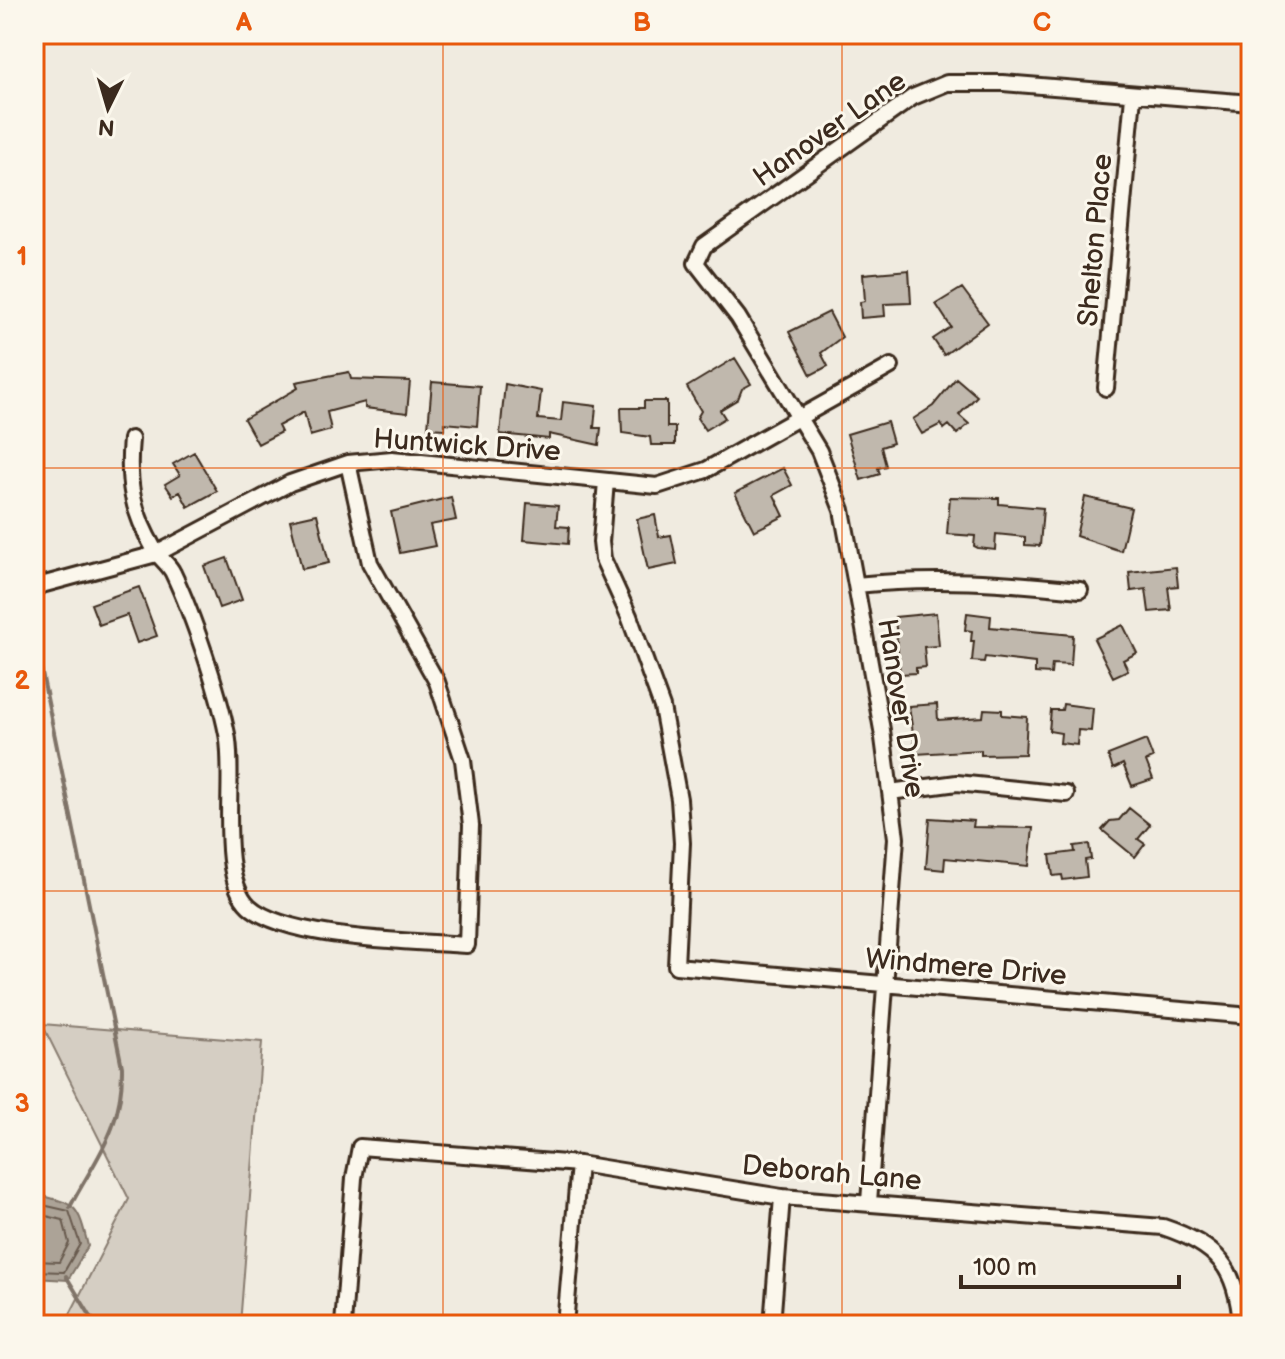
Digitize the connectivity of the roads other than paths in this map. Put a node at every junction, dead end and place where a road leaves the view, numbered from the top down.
1 (1133, 96) junction
2 (1251, 103) edge
3 (696, 263) joint
4 (891, 366) dead end
5 (1106, 388) dead end
6 (801, 419) junction
7 (131, 439) dead end
8 (348, 463) junction
9 (606, 481) junction
10 (156, 554) junction
11 (856, 585) junction
12 (34, 587) edge
13 (1080, 590) dead end
14 (890, 792) junction
15 (1066, 794) dead end
16 (885, 986) junction
17 (1251, 1016) edge
18 (579, 1164) junction
19 (782, 1197) junction
20 (869, 1202) junction
21 (343, 1325) edge
22 (565, 1325) edge
23 (772, 1325) edge
24 (1241, 1325) edge

1 - 2 street, Hanover Lane
1 - 3 street, Hanover Lane
1 - 5 street, Shelton Place
3 - 6 street, Hanover Drive
4 - 6 street, Huntwick Drive
6 - 9 street, Huntwick Drive
6 - 11 street, Hanover Drive
7 - 10 street
8 - 9 street, Huntwick Drive
8 - 10 street, Huntwick Drive
8 - 10 street
9 - 16 street, Windmere Drive
10 - 12 street, Huntwick Drive
11 - 13 street
11 - 14 street, Hanover Drive
14 - 15 street
14 - 16 street, Hanover Drive
16 - 17 street, Windmere Drive
16 - 20 street, Hanover Drive
18 - 19 street, Deborah Lane
18 - 21 street, Deborah Lane
18 - 22 street
19 - 20 street, Deborah Lane
19 - 23 street
20 - 24 street, Deborah Lane

